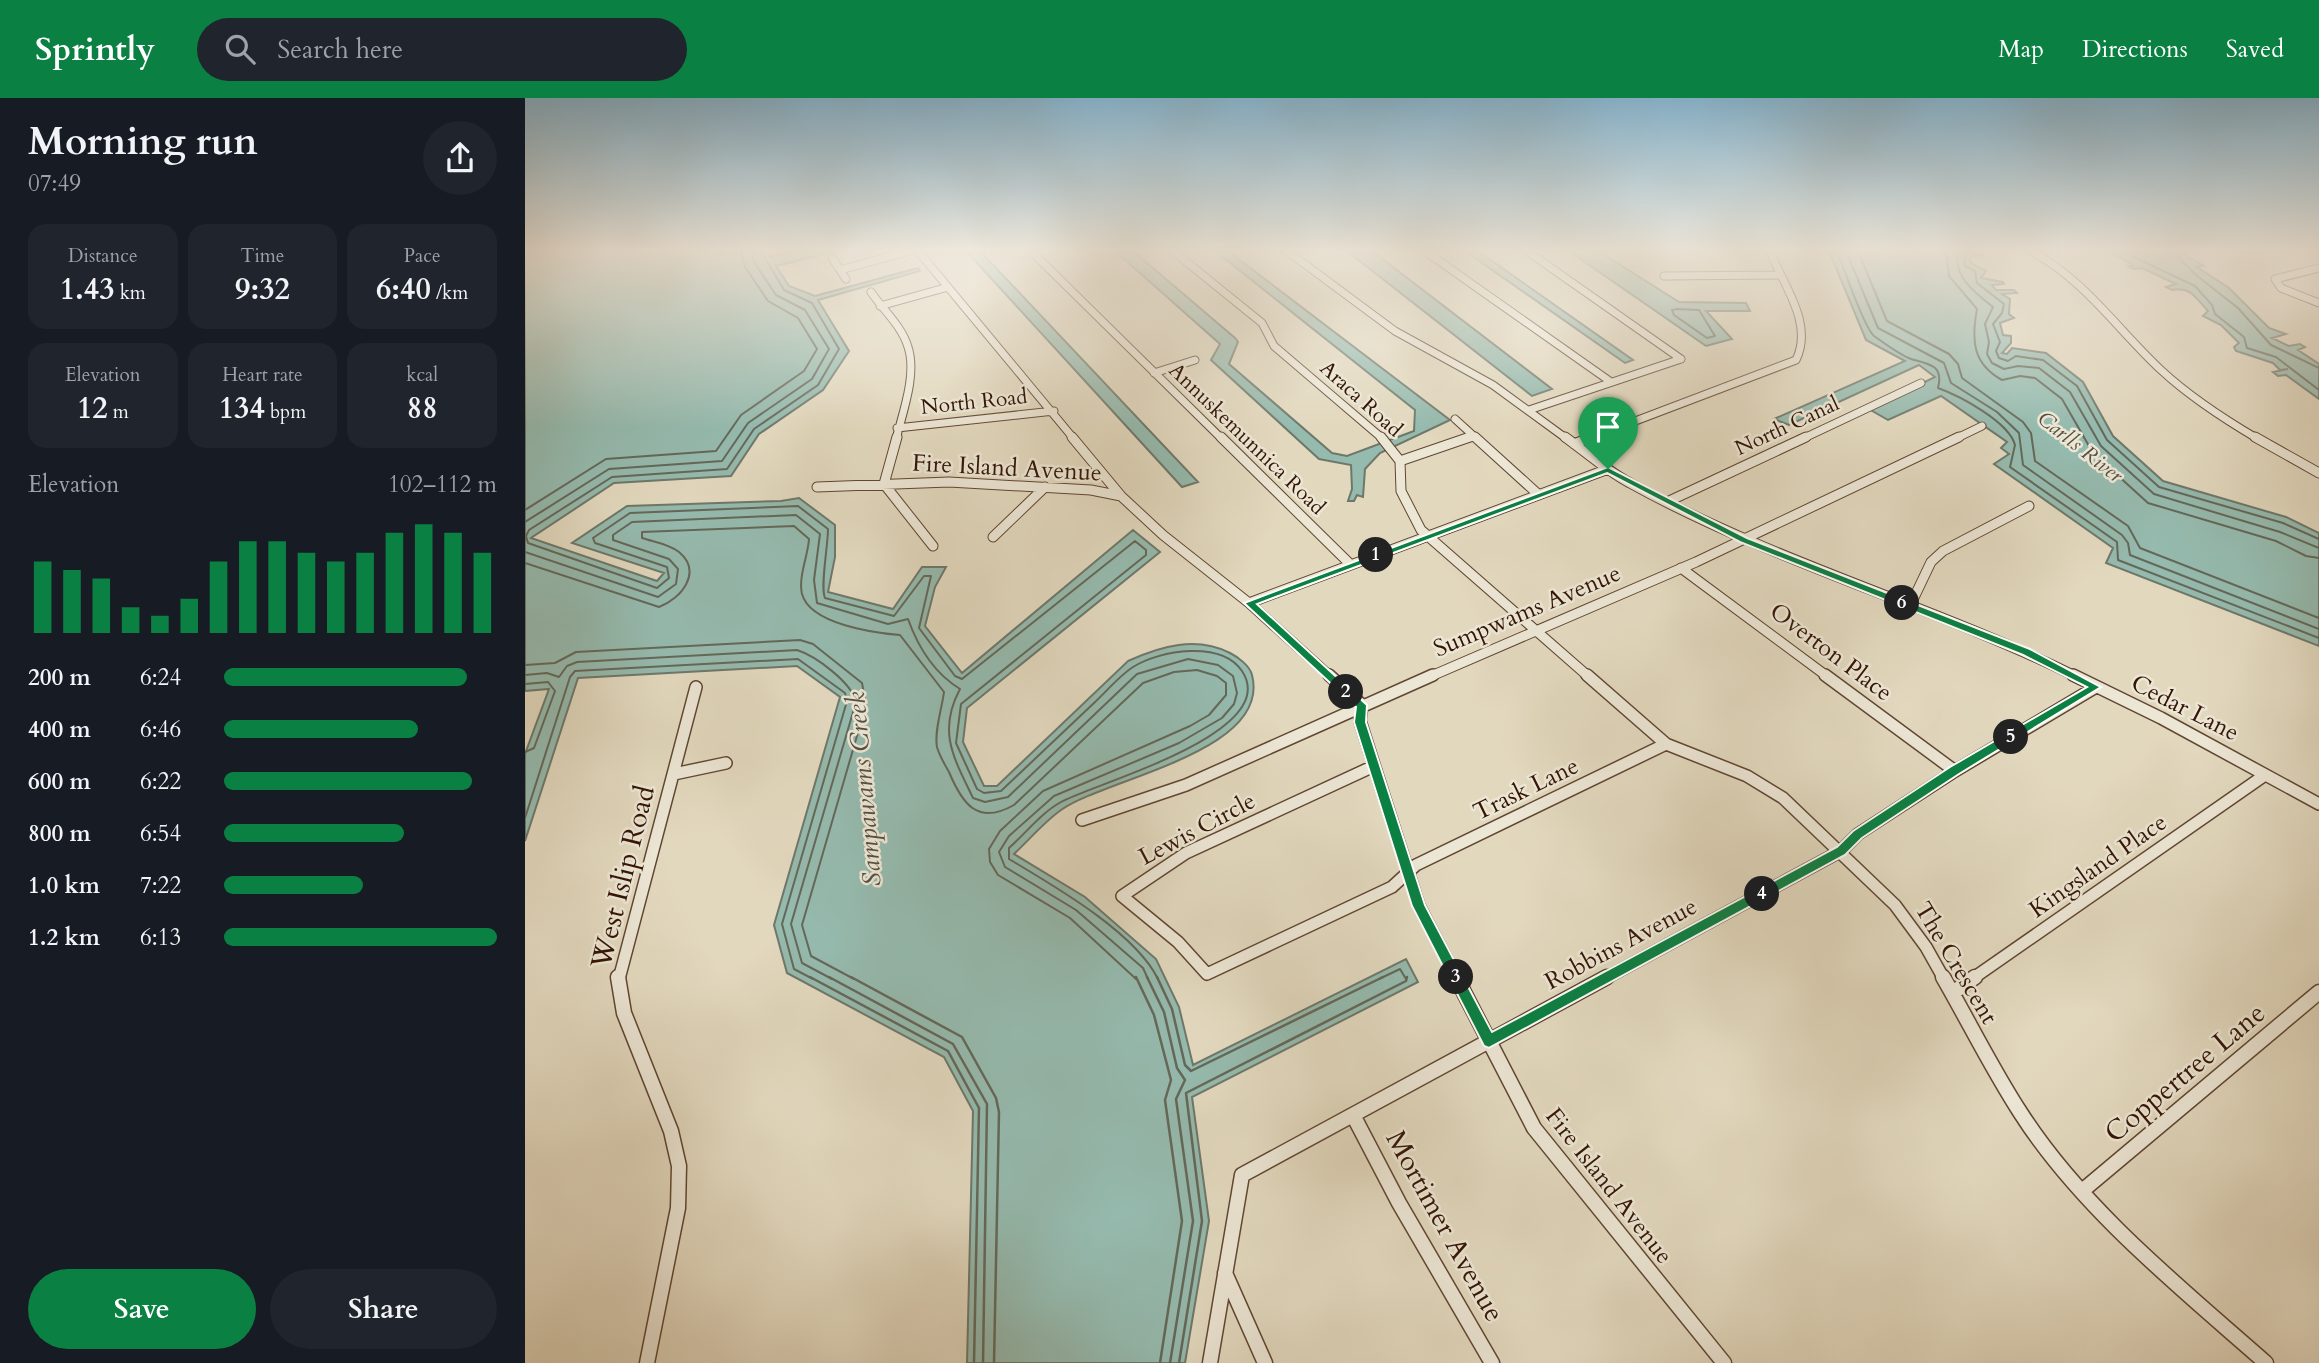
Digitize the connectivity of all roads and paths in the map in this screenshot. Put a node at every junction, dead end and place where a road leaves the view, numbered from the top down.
1 (883, 310) edge
2 (968, 310) edge
3 (1091, 310) edge
4 (1246, 310) edge
5 (1367, 310) edge
6 (1509, 310) edge
7 (1611, 310) edge
8 (1794, 310) edge
9 (2106, 310) edge
10 (1195, 360) dead end
11 (1154, 373) junction
12 (1611, 382) junction
13 (1921, 383) dead end
14 (1529, 410) junction
15 (1054, 411) junction
16 (1455, 419) dead end
17 (1982, 426) dead end
18 (897, 428) junction
19 (1473, 436) junction
20 (1574, 444) junction
21 (1400, 461) junction
22 (1608, 469) junction
23 (2319, 473) edge
24 (884, 484) junction
25 (817, 487) dead end
26 (1045, 487) junction
27 (1539, 495) junction
28 (1121, 496) junction
29 (1667, 502) junction
30 (2029, 506) dead end
31 (1430, 535) junction
32 (993, 537) dead end
33 (1743, 540) junction
34 (933, 545) dead end
35 (1350, 564) junction
36 (1681, 568) junction
37 (1249, 603) junction
38 (1910, 606) junction
39 (1538, 629) junction
40 (2096, 687) junction
41 (696, 688) dead end
42 (1362, 705) junction
43 (1666, 744) junction
44 (726, 764) dead end
45 (1374, 766) junction
46 (1955, 771) junction
47 (674, 774) junction
48 (2265, 775) junction
49 (2319, 804) edge
50 (1082, 820) dead end
51 (1841, 851) junction
52 (1407, 874) junction
53 (1954, 992) junction
54 (2319, 992) edge
55 (1489, 1041) junction
56 (1353, 1115) junction
57 (2082, 1191) junction
58 (1224, 1272) junction
59 (647, 1363) edge
60 (1210, 1363) edge
61 (1265, 1363) edge
62 (1492, 1363) edge
63 (1724, 1363) edge
64 (2266, 1363) edge

1 - 18 street
2 - 15 street
3 - 11 street, Annuskemunnica Road
4 - 21 street, Araca Road
5 - 14 street, Cedar Lane
6 - 12 street
7 - 12 street
8 - 20 street
9 - 23 street
10 - 11 street
11 - 35 street, Annuskemunnica Road
12 - 14 street
13 - 29 street, North Canal
14 - 20 street, Cedar Lane
15 - 18 street, North Road
15 - 28 street
16 - 19 street
17 - 33 street, Sumpwams Avenue
18 - 24 street
19 - 21 street
19 - 27 street
20 - 22 street, Cedar Lane
21 - 31 street, Araca Road
22 - 27 street
22 - 29 street, Cedar Lane
24 - 25 street, Fire Island Avenue
24 - 26 street, Fire Island Avenue
24 - 34 street
26 - 28 street, Fire Island Avenue
26 - 32 street
27 - 31 street
28 - 37 street, Fire Island Avenue
29 - 33 street, Cedar Lane
30 - 38 street
31 - 35 street
31 - 39 street, The Crescent
33 - 36 street, Sumpwams Avenue
33 - 38 street, Cedar Lane
35 - 37 street
36 - 39 street, Sumpwams Avenue
36 - 46 street, Overton Place
37 - 42 street, Fire Island Avenue
38 - 40 street, Cedar Lane
39 - 42 street, Sumpwams Avenue
39 - 43 street, The Crescent
40 - 46 street, Robbins Avenue
40 - 48 street, Cedar Lane
41 - 47 street, West Islip Road
42 - 45 street, Fire Island Avenue
42 - 50 street, Sumpwams Avenue
43 - 51 street, The Crescent
43 - 52 street, Trask Lane
44 - 47 street
45 - 52 street, Fire Island Avenue
45 - 52 street, Lewis Circle
46 - 51 street, Robbins Avenue
47 - 59 street, West Islip Road
48 - 49 street, Cedar Lane
48 - 53 street, Kingsland Place
51 - 53 street, The Crescent
51 - 55 street, Robbins Avenue
52 - 55 street, Fire Island Avenue
53 - 57 street, The Crescent
54 - 57 street, Coppertree Lane
55 - 56 street, Robbins Avenue
55 - 63 street, Fire Island Avenue
56 - 58 street, Robbins Avenue
56 - 62 street, Mortimer Avenue
57 - 64 street, The Crescent
58 - 60 street
58 - 61 street

